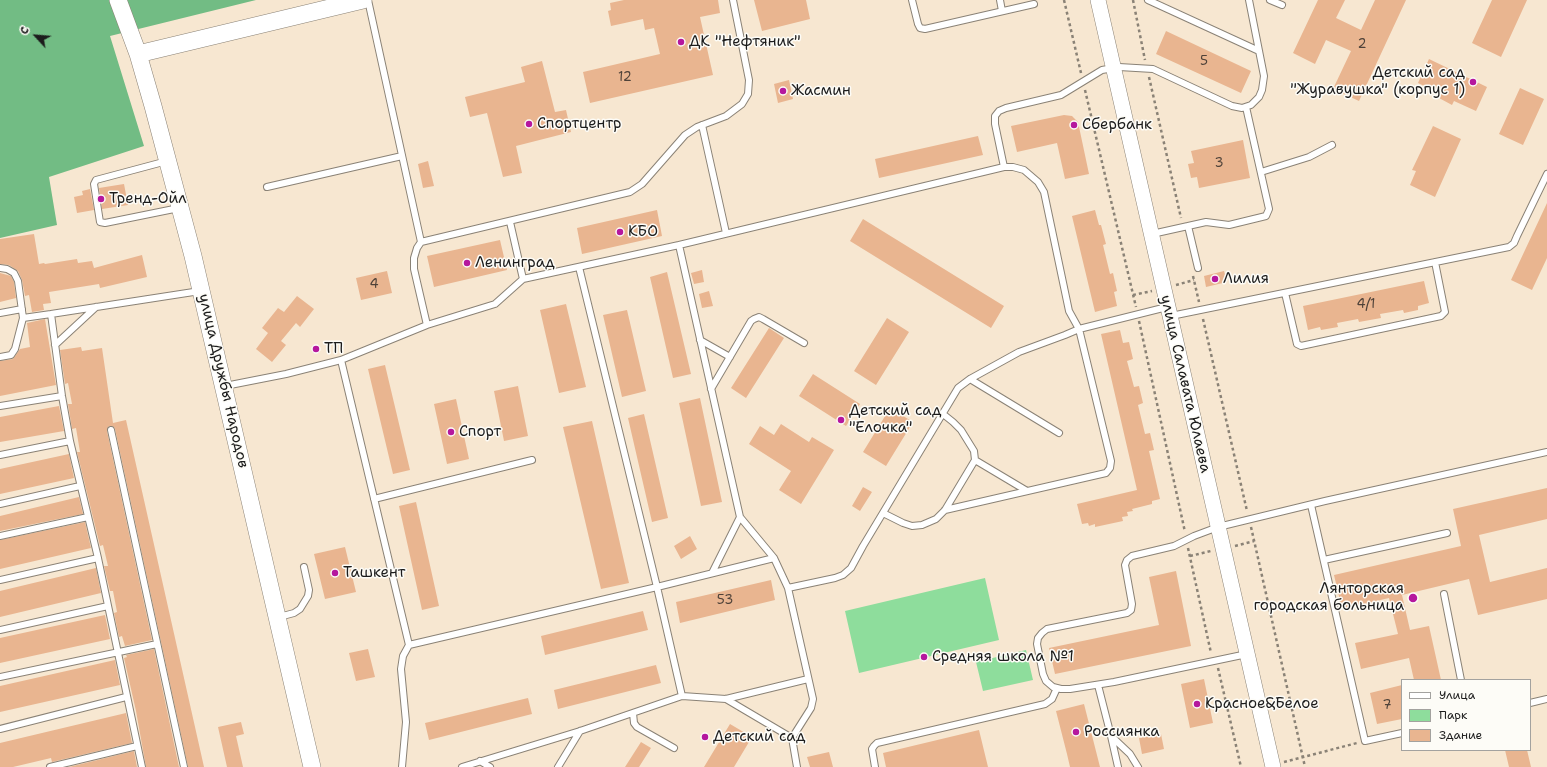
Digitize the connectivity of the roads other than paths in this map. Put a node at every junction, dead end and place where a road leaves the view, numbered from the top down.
1 (118, 0) edge
2 (363, 0) edge
3 (368, 0) edge
4 (733, 0) edge
5 (912, 0) edge
6 (1000, 0) edge
7 (1098, 0) edge
8 (1148, 0) edge
9 (1248, 0) edge
10 (1270, 0) edge
11 (339, 3) edge
12 (1034, 4) dead end
13 (1282, 5) dead end
14 (1002, 11) junction
15 (1259, 51) junction
16 (138, 54) junction
17 (1113, 68) junction
18 (1246, 107) junction
19 (702, 125) junction
20 (1332, 145) dead end
21 (402, 156) junction
22 (168, 160) junction
23 (1004, 167) junction
24 (1261, 172) junction
25 (1547, 174) edge
26 (1544, 186) edge
27 (267, 187) dead end
28 (181, 207) junction
29 (510, 222) junction
30 (1185, 226) junction
31 (726, 233) junction
32 (1150, 234) junction
33 (421, 242) junction
34 (679, 245) junction
35 (1435, 262) junction
36 (579, 267) junction
37 (0, 268) edge
38 (1198, 268) dead end
39 (523, 279) junction
40 (202, 290) junction
41 (1285, 293) junction
42 (96, 307) junction
43 (22, 309) junction
44 (1168, 312) junction
45 (0, 313) edge
46 (51, 314) junction
47 (24, 318) junction
48 (427, 325) junction
49 (1079, 329) junction
50 (700, 340) junction
51 (804, 343) dead end
52 (55, 345) junction
53 (730, 357) junction
54 (0, 358) edge
55 (341, 360) junction
56 (970, 379) junction
57 (225, 386) junction
58 (711, 389) junction
59 (62, 396) junction
60 (0, 406) edge
61 (943, 414) junction
62 (111, 430) dead end
63 (1059, 433) dead end
64 (70, 441) junction
65 (1547, 452) edge
66 (0, 455) edge
67 (532, 460) dead end
68 (975, 460) junction
69 (80, 486) junction
70 (1028, 491) junction
71 (374, 499) junction
72 (0, 504) edge
73 (1311, 504) junction
74 (945, 510) junction
75 (883, 513) junction
76 (88, 516) junction
77 (740, 517) junction
78 (1218, 527) junction
79 (1447, 533) dead end
80 (0, 536) edge
81 (98, 558) junction
82 (774, 558) junction
83 (1324, 560) junction
84 (304, 567) dead end
85 (712, 573) junction
86 (0, 580) edge
87 (657, 587) junction
88 (788, 588) junction
89 (1444, 594) dead end
90 (108, 606) junction
91 (278, 617) junction
92 (0, 630) edge
93 (157, 644) junction
94 (409, 645) junction
95 (116, 652) junction
96 (1247, 654) junction
97 (0, 677) edge
98 (808, 679) junction
99 (1461, 679) edge
100 (1098, 685) junction
101 (1057, 688) junction
102 (682, 696) junction
103 (126, 697) junction
104 (726, 699) junction
105 (1547, 699) edge
106 (1531, 703) edge
107 (633, 712) junction
108 (0, 729) edge
109 (580, 731) junction
110 (1401, 733) edge
111 (1111, 736) junction
112 (792, 738) junction
113 (137, 746) junction
114 (674, 748) dead end
115 (480, 761) junction
116 (1272, 766) edge
117 (50, 767) edge
118 (142, 767) edge
119 (184, 767) edge
120 (312, 767) edge
121 (402, 767) edge
122 (462, 767) edge
123 (490, 767) edge
124 (558, 767) edge
125 (797, 767) edge
126 (874, 767) edge
127 (1118, 767) edge
128 (1136, 767) edge

1 - 16 main road, улица Дружбы Народов
2 - 11 main road
3 - 21 lane
4 - 19 lane
5 - 14 lane
6 - 14 lane
7 - 17 street, улица Салавата Юлаева
8 - 15 lane
9 - 15 lane
10 - 13 lane
11 - 16 main road
12 - 14 lane
15 - 18 lane
16 - 22 main road, улица Дружбы Народов
17 - 18 lane
17 - 23 lane
17 - 32 street, улица Салавата Юлаева
18 - 24 lane
19 - 29 lane
19 - 31 lane
20 - 24 lane
21 - 27 lane
21 - 33 lane
22 - 28 main road, улица Дружбы Народов
22 - 28 lane
23 - 31 lane
23 - 49 lane
24 - 30 lane
25 - 26 lane
26 - 35 lane
28 - 40 main road, улица Дружбы Народов
29 - 33 lane
29 - 39 lane
30 - 32 lane
30 - 38 lane
31 - 34 lane
32 - 44 street, улица Салавата Юлаева
33 - 48 lane
34 - 36 lane
34 - 50 lane
35 - 41 lane
35 - 41 lane
36 - 39 lane
36 - 87 lane
37 - 43 lane
39 - 48 lane
40 - 42 lane
40 - 57 main road, улица Дружбы Народов
41 - 44 lane
42 - 46 lane
42 - 52 lane
43 - 45 lane
43 - 47 lane
44 - 49 lane
44 - 78 street, улица Салавата Юлаева
46 - 47 lane
46 - 52 lane
47 - 54 lane
48 - 55 lane
49 - 56 lane
49 - 70 lane
50 - 53 lane
50 - 58 lane
51 - 53 lane
52 - 59 lane
53 - 58 lane
55 - 57 lane
55 - 71 lane
56 - 61 lane
56 - 63 lane
57 - 91 main road, улица Дружбы Народов
58 - 77 lane
59 - 60 lane
59 - 64 lane
61 - 68 lane
61 - 75 lane
62 - 93 lane
64 - 66 lane
64 - 69 lane
65 - 73 lane
67 - 71 lane
68 - 70 lane
68 - 74 lane
69 - 72 lane
69 - 76 lane
70 - 74 lane
71 - 94 lane
73 - 78 lane
73 - 83 lane
74 - 75 lane
75 - 88 lane
76 - 80 lane
76 - 81 lane
77 - 82 lane
77 - 85 lane
78 - 96 street, улица Салавата Юлаева
78 - 101 lane
79 - 83 lane
81 - 86 lane
81 - 90 lane
82 - 85 lane
82 - 88 lane
83 - 110 lane
84 - 91 lane
85 - 87 lane
87 - 94 lane
87 - 102 lane
88 - 98 lane
89 - 99 lane
90 - 92 lane
90 - 95 lane
91 - 120 main road, улица Дружбы Народов
93 - 95 lane
93 - 119 lane
94 - 121 lane
95 - 97 lane
95 - 103 lane
96 - 100 lane
96 - 116 street, улица Салавата Юлаева
98 - 104 lane
98 - 112 lane
100 - 101 lane
100 - 111 lane
101 - 126 lane
102 - 104 lane
102 - 107 lane
103 - 108 lane
103 - 113 lane
104 - 112 lane
105 - 106 lane
107 - 109 lane
107 - 114 lane
109 - 115 lane
109 - 124 lane
111 - 127 lane
111 - 128 lane
112 - 125 lane
113 - 117 lane
113 - 118 lane
115 - 122 lane
115 - 123 lane

